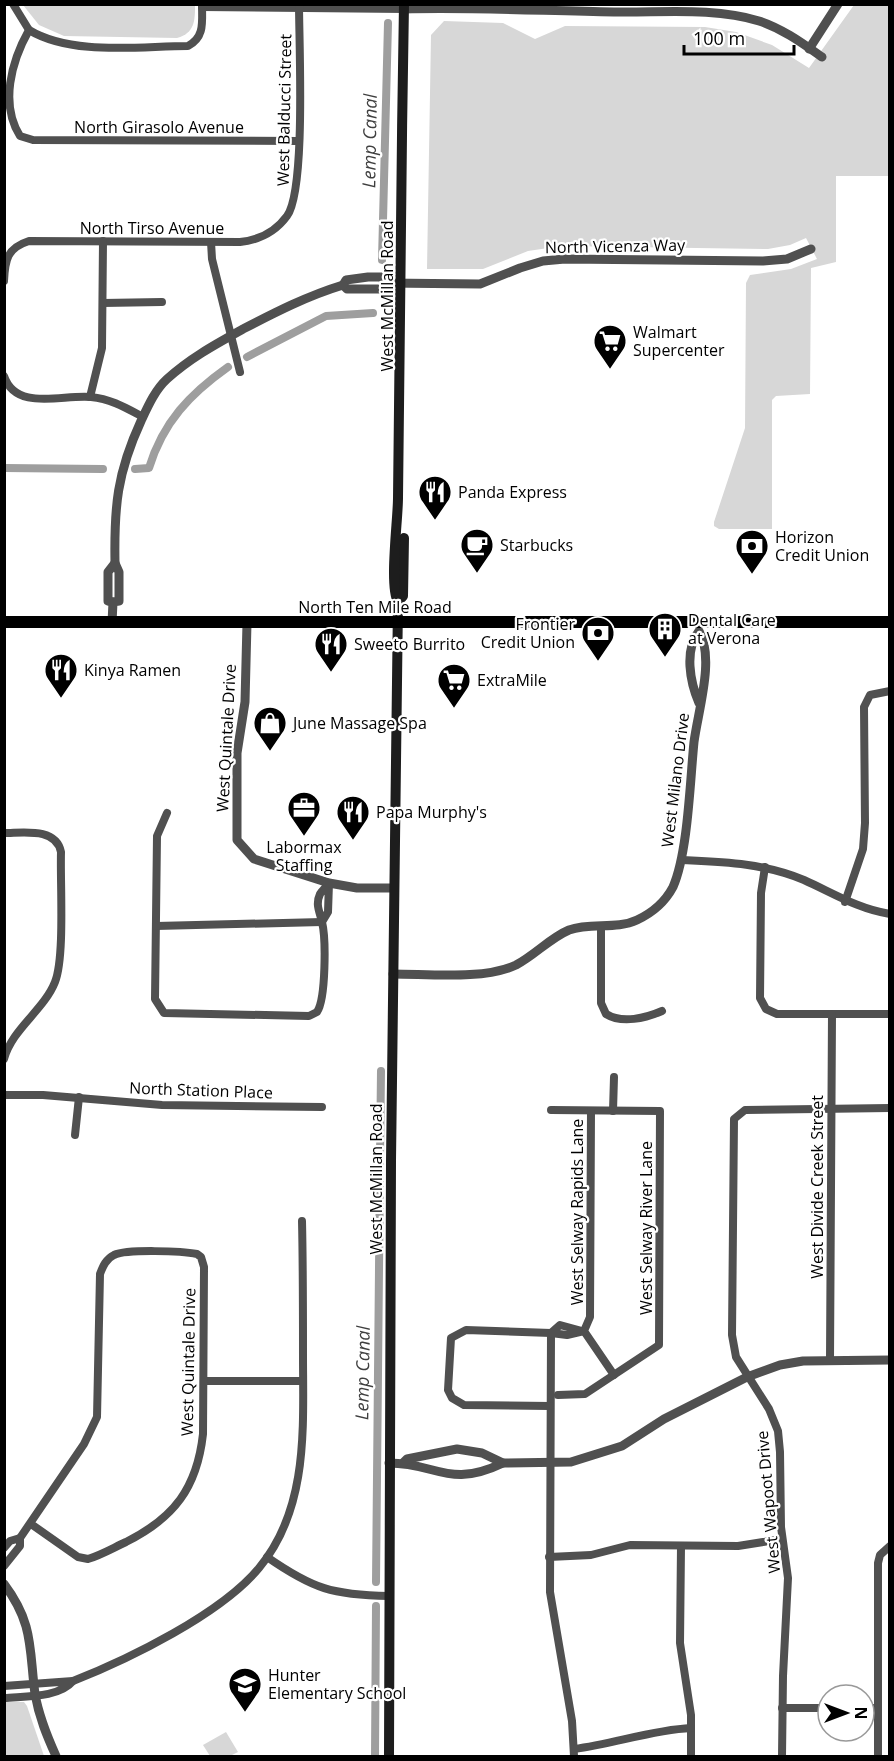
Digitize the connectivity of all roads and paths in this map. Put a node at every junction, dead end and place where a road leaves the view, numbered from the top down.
1 (13, 4) edge
2 (838, 4) edge
3 (202, 6) edge
4 (299, 6) edge
5 (482, 6) edge
6 (404, 7) edge
7 (535, 8) edge
8 (29, 30) junction
9 (809, 49) junction
10 (822, 57) dead end
11 (299, 141) junction
12 (288, 215) joint
13 (103, 241) junction
14 (211, 242) junction
15 (811, 249) dead end
16 (4, 281) edge
17 (402, 284) junction
18 (162, 302) dead end
19 (103, 303) junction
20 (231, 336) junction
21 (240, 372) dead end
22 (4, 376) edge
23 (90, 397) junction
24 (143, 417) junction
25 (4, 622) edge
26 (890, 622) edge
27 (112, 623) junction
28 (246, 623) junction
29 (398, 624) junction
30 (699, 626) junction
31 (890, 691) edge
32 (699, 703) junction
33 (167, 813) dead end
34 (4, 833) edge
35 (681, 860) junction
36 (765, 867) junction
37 (329, 883) junction
38 (394, 888) junction
39 (845, 902) junction
40 (890, 914) edge
41 (322, 922) junction
42 (156, 926) junction
43 (601, 926) junction
44 (393, 974) junction
45 (662, 1011) dead end
46 (832, 1014) junction
47 (890, 1014) edge
48 (4, 1059) edge
49 (614, 1077) dead end
50 (4, 1095) edge
51 (79, 1098) junction
52 (322, 1107) dead end
53 (890, 1108) edge
54 (831, 1109) junction
55 (551, 1110) dead end
56 (591, 1111) junction
57 (613, 1111) junction
58 (75, 1135) dead end
59 (303, 1221) dead end
60 (584, 1331) junction
61 (551, 1333) junction
62 (830, 1360) junction
63 (890, 1360) edge
64 (614, 1375) junction
65 (747, 1377) junction
66 (204, 1381) junction
67 (303, 1381) junction
68 (558, 1395) dead end
69 (550, 1406) junction
70 (389, 1463) junction
71 (403, 1463) junction
72 (503, 1463) junction
73 (550, 1464) junction
74 (31, 1524) junction
75 (20, 1538) junction
76 (782, 1539) junction
77 (681, 1546) junction
78 (887, 1547) edge
79 (4, 1548) edge
80 (267, 1557) junction
81 (549, 1557) junction
82 (4, 1566) edge
83 (4, 1584) edge
84 (389, 1596) junction
85 (73, 1681) junction
86 (34, 1685) junction
87 (4, 1686) edge
88 (36, 1696) junction
89 (4, 1698) edge
90 (782, 1708) junction
91 (816, 1708) edge
92 (878, 1708) joint
93 (691, 1728) junction
94 (574, 1753) edge
95 (56, 1756) edge
96 (389, 1756) edge
97 (691, 1756) edge
98 (782, 1756) edge
99 (878, 1756) edge

1 - 8 street
2 - 9 street
3 - 4 street
3 - 8 street
4 - 6 street
4 - 11 street, West Balducci Street
5 - 6 street
5 - 7 street
6 - 17 main road, West McMillan Road
7 - 9 street
8 - 11 street, North Girasolo Avenue
9 - 10 street
11 - 12 street, West Balducci Street
12 - 14 street, North Tirso Avenue
13 - 14 street, North Tirso Avenue
13 - 16 street, North Tirso Avenue
13 - 19 street
14 - 20 street
15 - 17 street, North Vicenza Way
17 - 20 street, North Vicenza Way
17 - 29 main road, West McMillan Road
18 - 19 street
19 - 23 street
20 - 21 street
20 - 24 street, North Vicenza Way
22 - 23 street
23 - 24 street
24 - 27 street, North Vicenza Way
25 - 27 main road, North Ten Mile Road
26 - 30 main road, North Ten Mile Road
27 - 28 main road, North Ten Mile Road
28 - 29 main road, North Ten Mile Road
28 - 37 street, West Quintale Drive
29 - 30 main road, North Ten Mile Road
29 - 38 main road, West McMillan Road
30 - 32 street, West Milano Drive
30 - 32 street, West Milano Drive
31 - 39 street
32 - 35 street, West Milano Drive
33 - 42 street
34 - 48 street
35 - 36 street
35 - 43 street, West Milano Drive
36 - 39 street
36 - 46 street
37 - 38 street
37 - 41 street
38 - 44 main road, West McMillan Road
39 - 40 street
41 - 42 street
41 - 42 street
43 - 44 street, West Milano Drive
43 - 45 street
44 - 70 main road, West McMillan Road
46 - 47 street
46 - 54 street, West Divide Creek Street
49 - 57 street
50 - 51 street, North Station Place
51 - 52 street, North Station Place
51 - 58 street
53 - 54 street
54 - 62 street, West Divide Creek Street
54 - 65 street, West Wapoot Drive
55 - 56 street
56 - 57 street
56 - 60 street, West Selway Rapids Lane
57 - 64 street, West Selway River Lane
59 - 67 street
60 - 61 street
60 - 64 street
61 - 69 street
61 - 69 street
62 - 63 street
62 - 65 street
64 - 68 street
65 - 73 street
65 - 76 street, West Wapoot Drive
66 - 67 street
66 - 74 street, West Quintale Drive
66 - 74 street, West Quintale Drive
67 - 80 street
69 - 73 street
70 - 71 street
70 - 84 main road, West McMillan Road
71 - 72 street
71 - 72 street
72 - 73 street
73 - 81 street
74 - 75 street
75 - 79 street
75 - 82 street
76 - 77 street
76 - 90 street, West Wapoot Drive
77 - 81 street
77 - 93 street
78 - 92 street
80 - 84 street
80 - 85 street
81 - 94 street
83 - 86 street
84 - 96 main road, West McMillan Road
85 - 86 street
85 - 88 street
86 - 87 street
86 - 88 street
88 - 89 street
88 - 95 street
90 - 91 street
90 - 98 street, West Wapoot Drive
92 - 99 street
93 - 94 street
93 - 97 street

